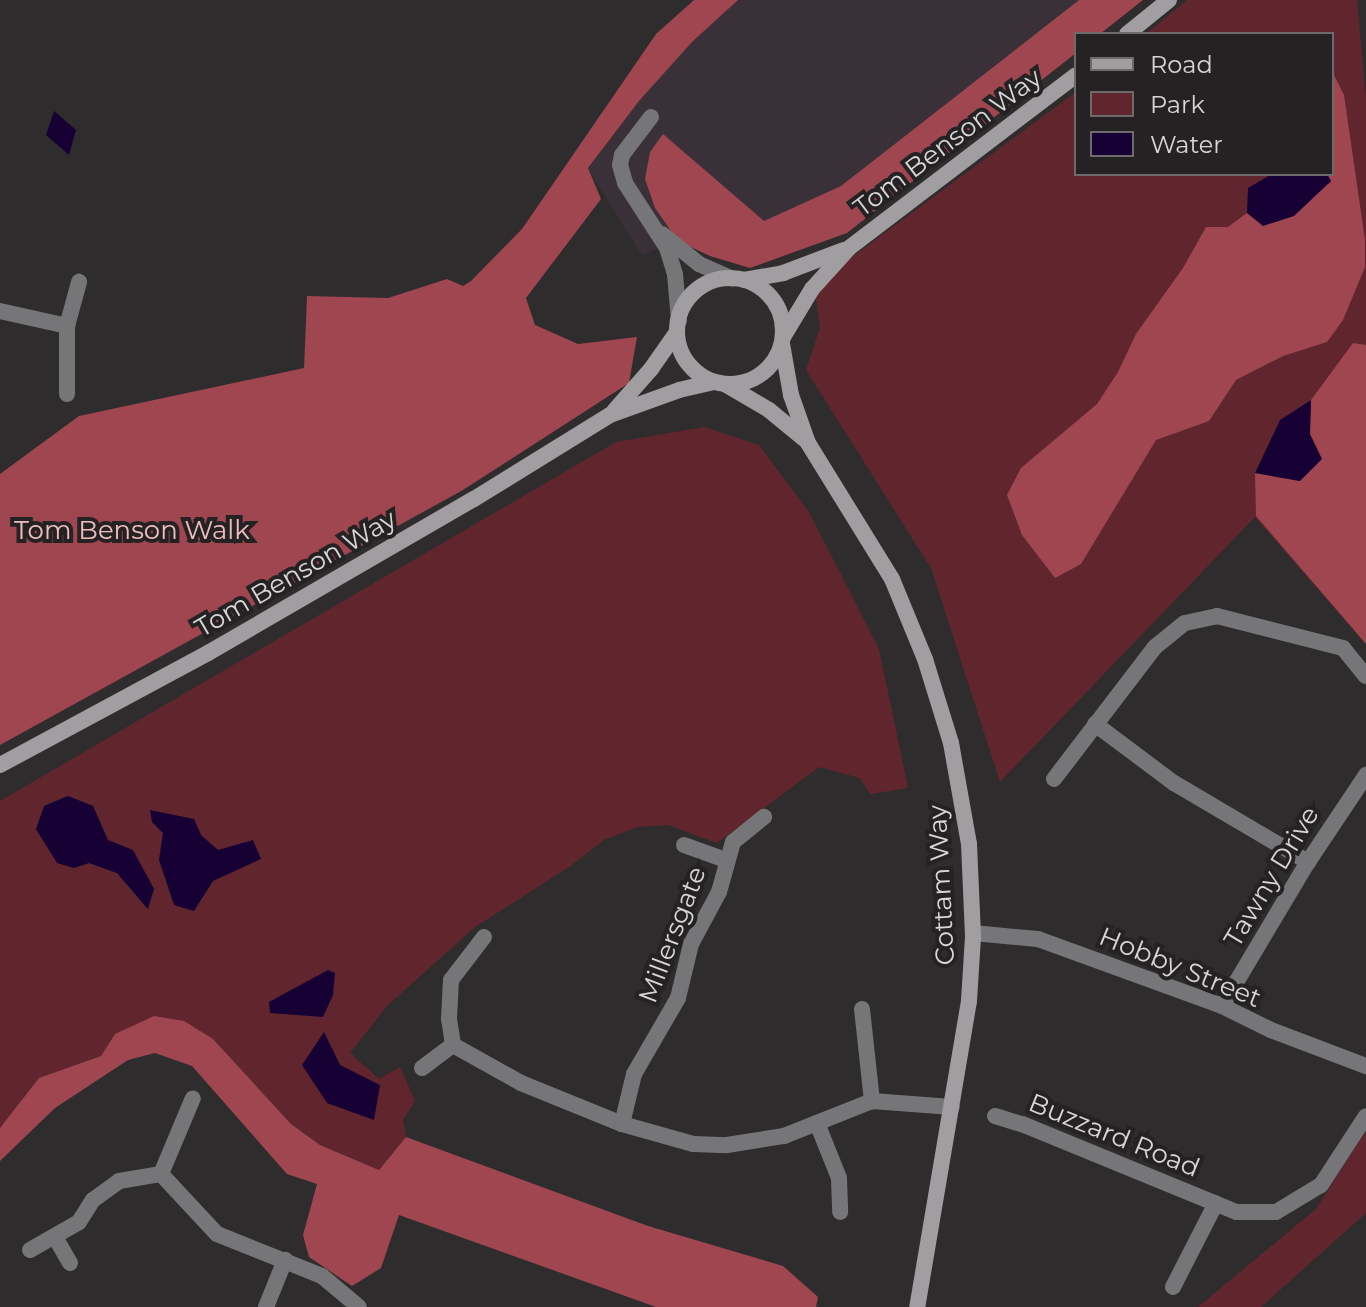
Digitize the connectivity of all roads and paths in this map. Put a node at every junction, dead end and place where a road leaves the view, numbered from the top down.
1 (1169, 0) edge
2 (1129, 32) edge
3 (1074, 77) edge
4 (651, 117) dead end
5 (661, 233) junction
6 (849, 248) junction
7 (737, 279) junction
8 (79, 282) dead end
9 (0, 311) edge
10 (67, 326) junction
11 (678, 326) junction
12 (782, 341) junction
13 (719, 383) junction
14 (67, 394) dead end
15 (610, 415) junction
16 (808, 443) junction
17 (1366, 676) edge
18 (1095, 724) junction
19 (0, 765) edge
20 (1366, 775) edge
21 (1054, 779) dead end
22 (764, 817) dead end
23 (684, 845) dead end
24 (726, 860) junction
25 (1308, 862) junction
26 (973, 933) junction
27 (484, 937) dead end
28 (1222, 1006) junction
29 (862, 1009) dead end
30 (453, 1045) junction
31 (1366, 1066) edge
32 (422, 1068) dead end
33 (193, 1098) dead end
34 (872, 1101) junction
35 (952, 1107) junction
36 (995, 1116) dead end
37 (1366, 1116) edge
38 (817, 1123) junction
39 (622, 1124) junction
40 (161, 1174) junction
41 (1216, 1203) junction
42 (840, 1212) dead end
43 (55, 1237) junction
44 (30, 1250) dead end
45 (285, 1260) junction
46 (70, 1263) dead end
47 (1173, 1287) dead end
48 (266, 1307) edge
49 (359, 1307) edge
50 (917, 1307) edge

1 - 2 main road
3 - 6 main road, Tom Benson Way
4 - 5 street
5 - 7 street
5 - 11 street
6 - 7 main road, Tom Benson Way
6 - 12 main road, Tom Benson Way
7 - 11 main road
7 - 12 main road
8 - 10 street
9 - 10 street
10 - 14 street
11 - 13 main road
11 - 15 main road, Tom Benson Way
12 - 13 main road
12 - 16 main road, Cottam Way
13 - 15 main road, Tom Benson Way
13 - 16 main road, Cottam Way
15 - 19 main road, Tom Benson Way
16 - 26 main road, Cottam Way
17 - 18 street
18 - 21 street
18 - 25 street
20 - 25 street, Tawny Drive
22 - 24 street, Millersgate
23 - 24 street
24 - 39 street, Millersgate
25 - 28 street, Tawny Drive
26 - 28 street, Hobby Street
26 - 35 main road, Cottam Way
27 - 30 street
28 - 31 street, Hobby Street
29 - 34 street
30 - 32 street
30 - 39 street
33 - 40 street
34 - 35 street
34 - 38 street
35 - 50 main road, Cottam Way
36 - 41 street, Buzzard Road
37 - 41 street, Buzzard Road
38 - 39 street
38 - 42 street
40 - 43 street
40 - 45 street
41 - 47 street, Buzzard Road
43 - 44 street
43 - 46 street
45 - 48 street
45 - 49 street

